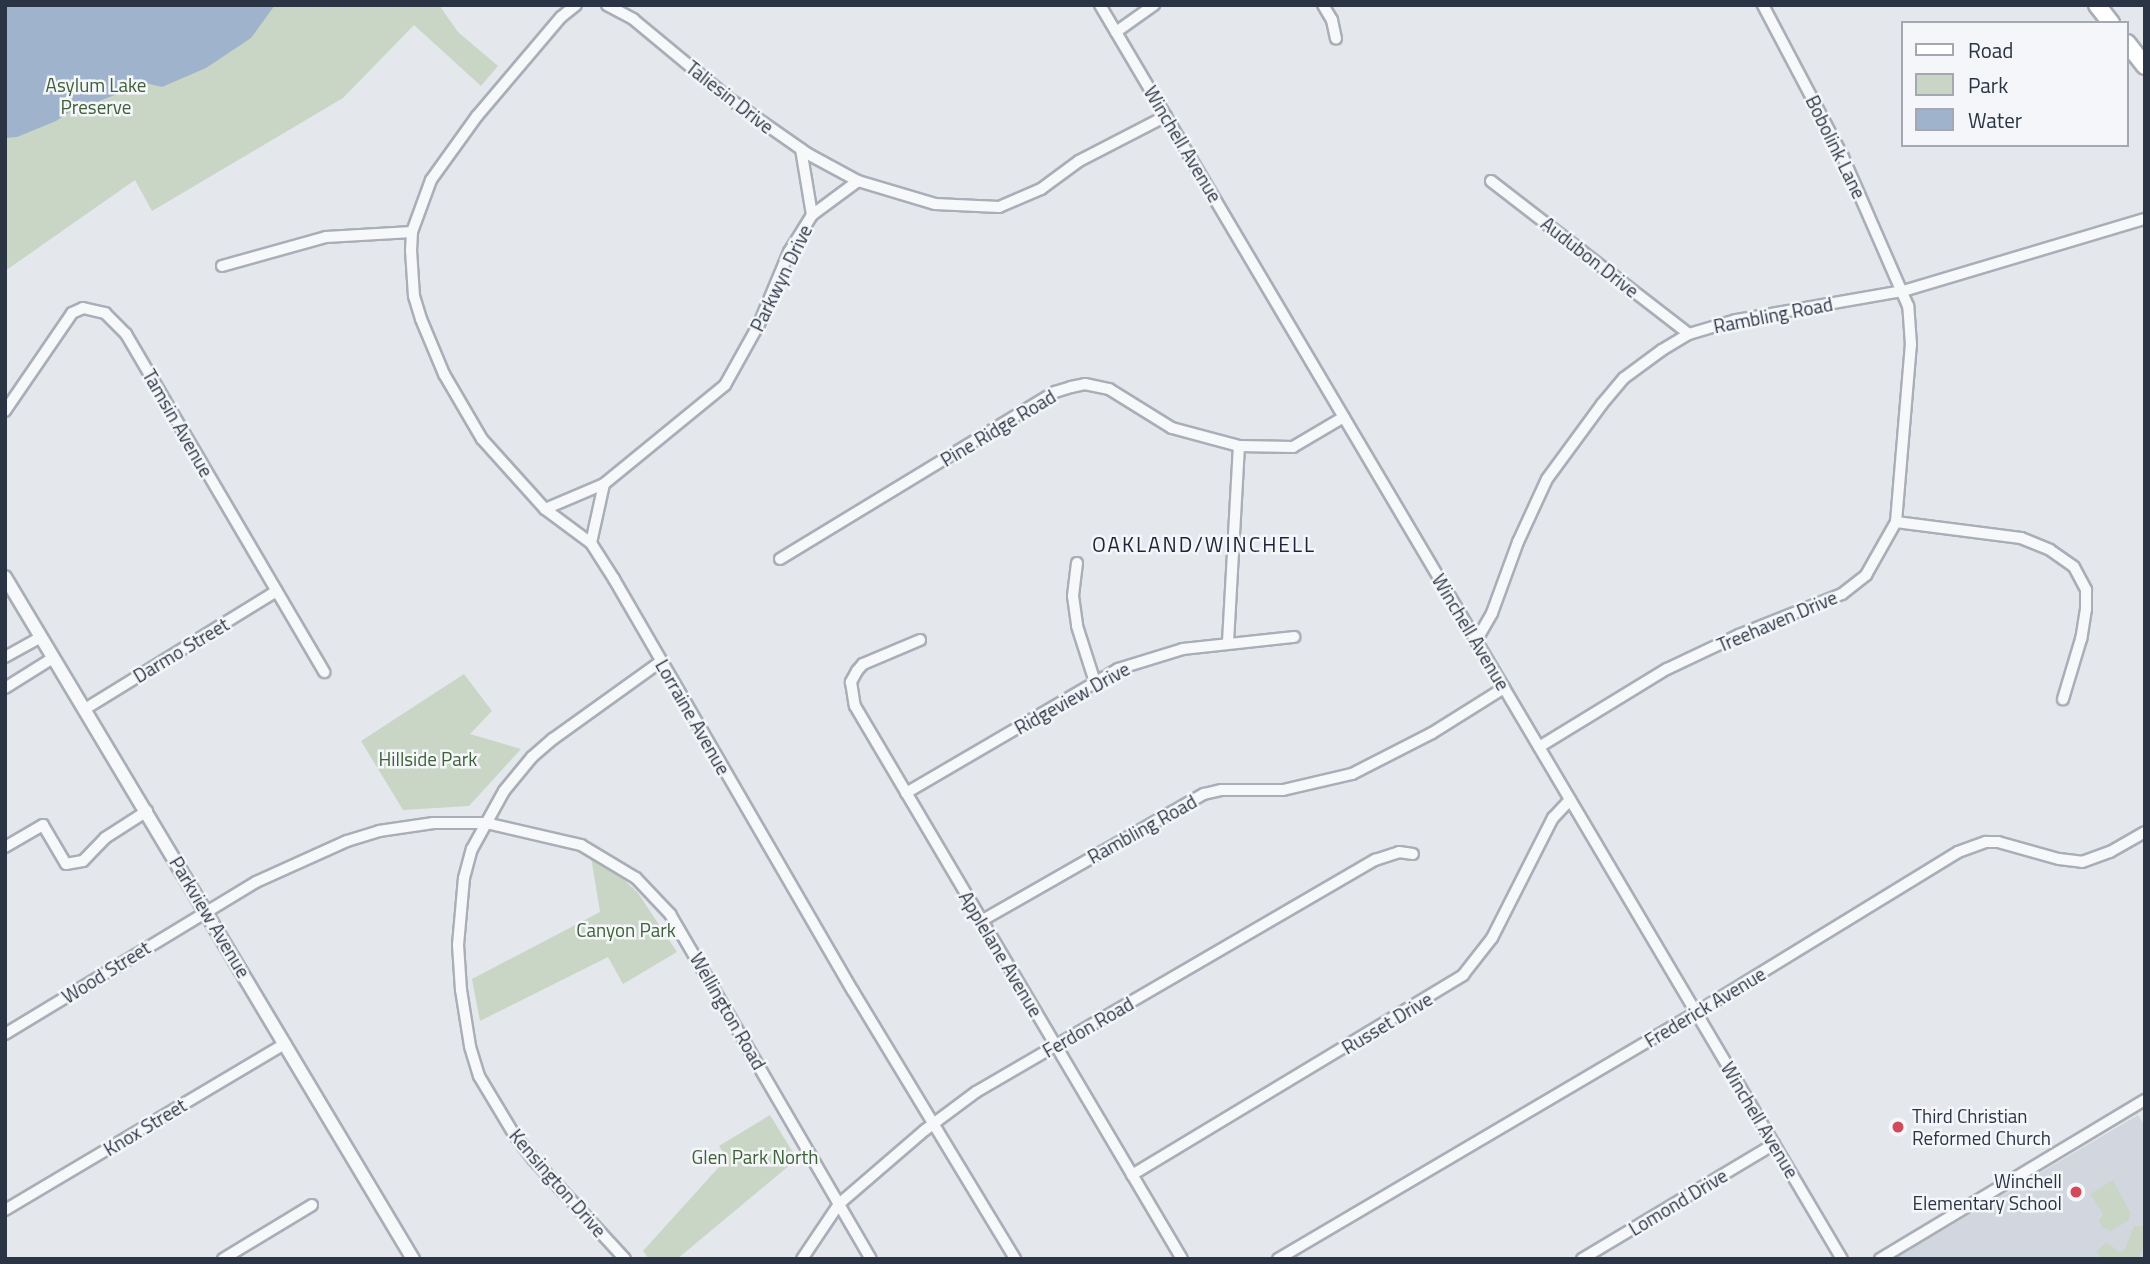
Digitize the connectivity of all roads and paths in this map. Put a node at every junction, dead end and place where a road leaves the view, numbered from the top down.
1 (576, 5) edge
2 (607, 5) edge
3 (1100, 5) edge
4 (1154, 5) edge
5 (1323, 5) edge
6 (1763, 5) edge
7 (2097, 5) edge
8 (2109, 21) edge
9 (1116, 32) junction
10 (1336, 39) dead end
11 (2129, 45) edge
12 (2145, 65) edge
13 (1166, 116) junction
14 (801, 149) junction
15 (858, 181) junction
16 (1491, 181) dead end
17 (812, 215) junction
18 (2145, 219) edge
19 (412, 232) junction
20 (222, 267) dead end
21 (1903, 291) junction
22 (1689, 334) junction
23 (5, 411) edge
24 (1344, 416) junction
25 (1239, 446) junction
26 (604, 484) junction
27 (545, 509) junction
28 (1896, 522) junction
29 (591, 543) junction
30 (780, 559) dead end
31 (1077, 563) dead end
32 (5, 577) edge
33 (277, 591) junction
34 (41, 636) junction
35 (1294, 638) dead end
36 (920, 640) dead end
37 (1228, 642) junction
38 (1476, 642) junction
39 (5, 657) edge
40 (53, 658) junction
41 (660, 662) junction
42 (324, 672) dead end
43 (1095, 682) junction
44 (5, 688) edge
45 (1504, 688) junction
46 (2063, 699) dead end
47 (85, 709) junction
48 (1539, 747) junction
49 (906, 793) junction
50 (1570, 800) junction
51 (147, 811) junction
52 (486, 822) junction
53 (2145, 832) edge
54 (5, 847) edge
55 (1413, 854) dead end
56 (207, 910) junction
57 (981, 921) junction
58 (1697, 1012) junction
59 (5, 1034) edge
60 (285, 1044) junction
61 (1055, 1046) junction
62 (2145, 1100) edge
63 (934, 1123) junction
64 (1774, 1144) junction
65 (1132, 1175) junction
66 (839, 1204) junction
67 (313, 1205) dead end
68 (5, 1210) edge
69 (223, 1259) edge
70 (413, 1259) edge
71 (625, 1259) edge
72 (802, 1259) edge
73 (871, 1259) edge
74 (1015, 1259) edge
75 (1182, 1259) edge
76 (1278, 1259) edge
77 (1582, 1259) edge
78 (1842, 1259) edge
79 (1880, 1259) edge

1 - 19 street, Lorraine Avenue
2 - 14 street, Taliesin Drive
3 - 9 street, Winchell Avenue
4 - 9 street
5 - 10 street
6 - 21 street, Bobolink Lane
7 - 8 main road
9 - 13 street, Winchell Avenue
11 - 12 main road
13 - 15 street
13 - 24 street, Winchell Avenue
14 - 15 street, Taliesin Drive
14 - 17 street
15 - 17 street, Parkwyn Drive
16 - 22 street, Audubon Drive
17 - 26 street, Parkwyn Drive
18 - 21 street, Rambling Road
19 - 20 street
19 - 27 street, Lorraine Avenue
21 - 22 street, Rambling Road
21 - 28 street, Treehaven Drive
22 - 38 street, Rambling Road
23 - 33 street, Tamsin Avenue
24 - 25 street, Pine Ridge Road
24 - 38 street, Winchell Avenue
25 - 30 street, Pine Ridge Road
25 - 37 street
26 - 27 street, Parkwyn Drive
26 - 29 street
27 - 29 street, Lorraine Avenue
28 - 46 street
28 - 48 street, Treehaven Drive
29 - 41 street, Lorraine Avenue
31 - 43 street
32 - 34 street, Parkview Avenue
33 - 42 street, Tamsin Avenue
33 - 47 street, Darmo Street
34 - 39 street
34 - 40 street, Parkview Avenue
35 - 37 street, Ridgeview Drive
36 - 49 street, Applelane Avenue
37 - 43 street, Ridgeview Drive
38 - 45 street, Winchell Avenue
40 - 44 street
40 - 47 street, Parkview Avenue
41 - 52 street, Kensington Drive
41 - 63 street, Lorraine Avenue
43 - 49 street, Ridgeview Drive
45 - 48 street, Winchell Avenue
45 - 57 street, Rambling Road
47 - 51 street, Parkview Avenue
48 - 50 street, Winchell Avenue
49 - 57 street, Applelane Avenue
50 - 58 street, Winchell Avenue
50 - 65 street, Russet Drive
51 - 54 street
51 - 56 street, Parkview Avenue
52 - 56 street, Wellington Road
52 - 66 street, Wellington Road
52 - 71 street, Kensington Drive
53 - 58 street, Frederick Avenue
55 - 61 street, Ferdon Road
56 - 59 street, Wood Street
56 - 60 street, Parkview Avenue
57 - 61 street, Applelane Avenue
58 - 64 street, Winchell Avenue
58 - 76 street, Frederick Avenue
60 - 68 street, Knox Street
60 - 70 street, Parkview Avenue
61 - 63 street, Ferdon Road
61 - 65 street, Applelane Avenue
62 - 79 street
63 - 66 street, Ferdon Road
63 - 74 street, Lorraine Avenue
64 - 77 street, Lomond Drive
64 - 78 street, Winchell Avenue
65 - 75 street, Applelane Avenue
66 - 72 street, Ferdon Road
66 - 73 street, Wellington Road
67 - 69 street

